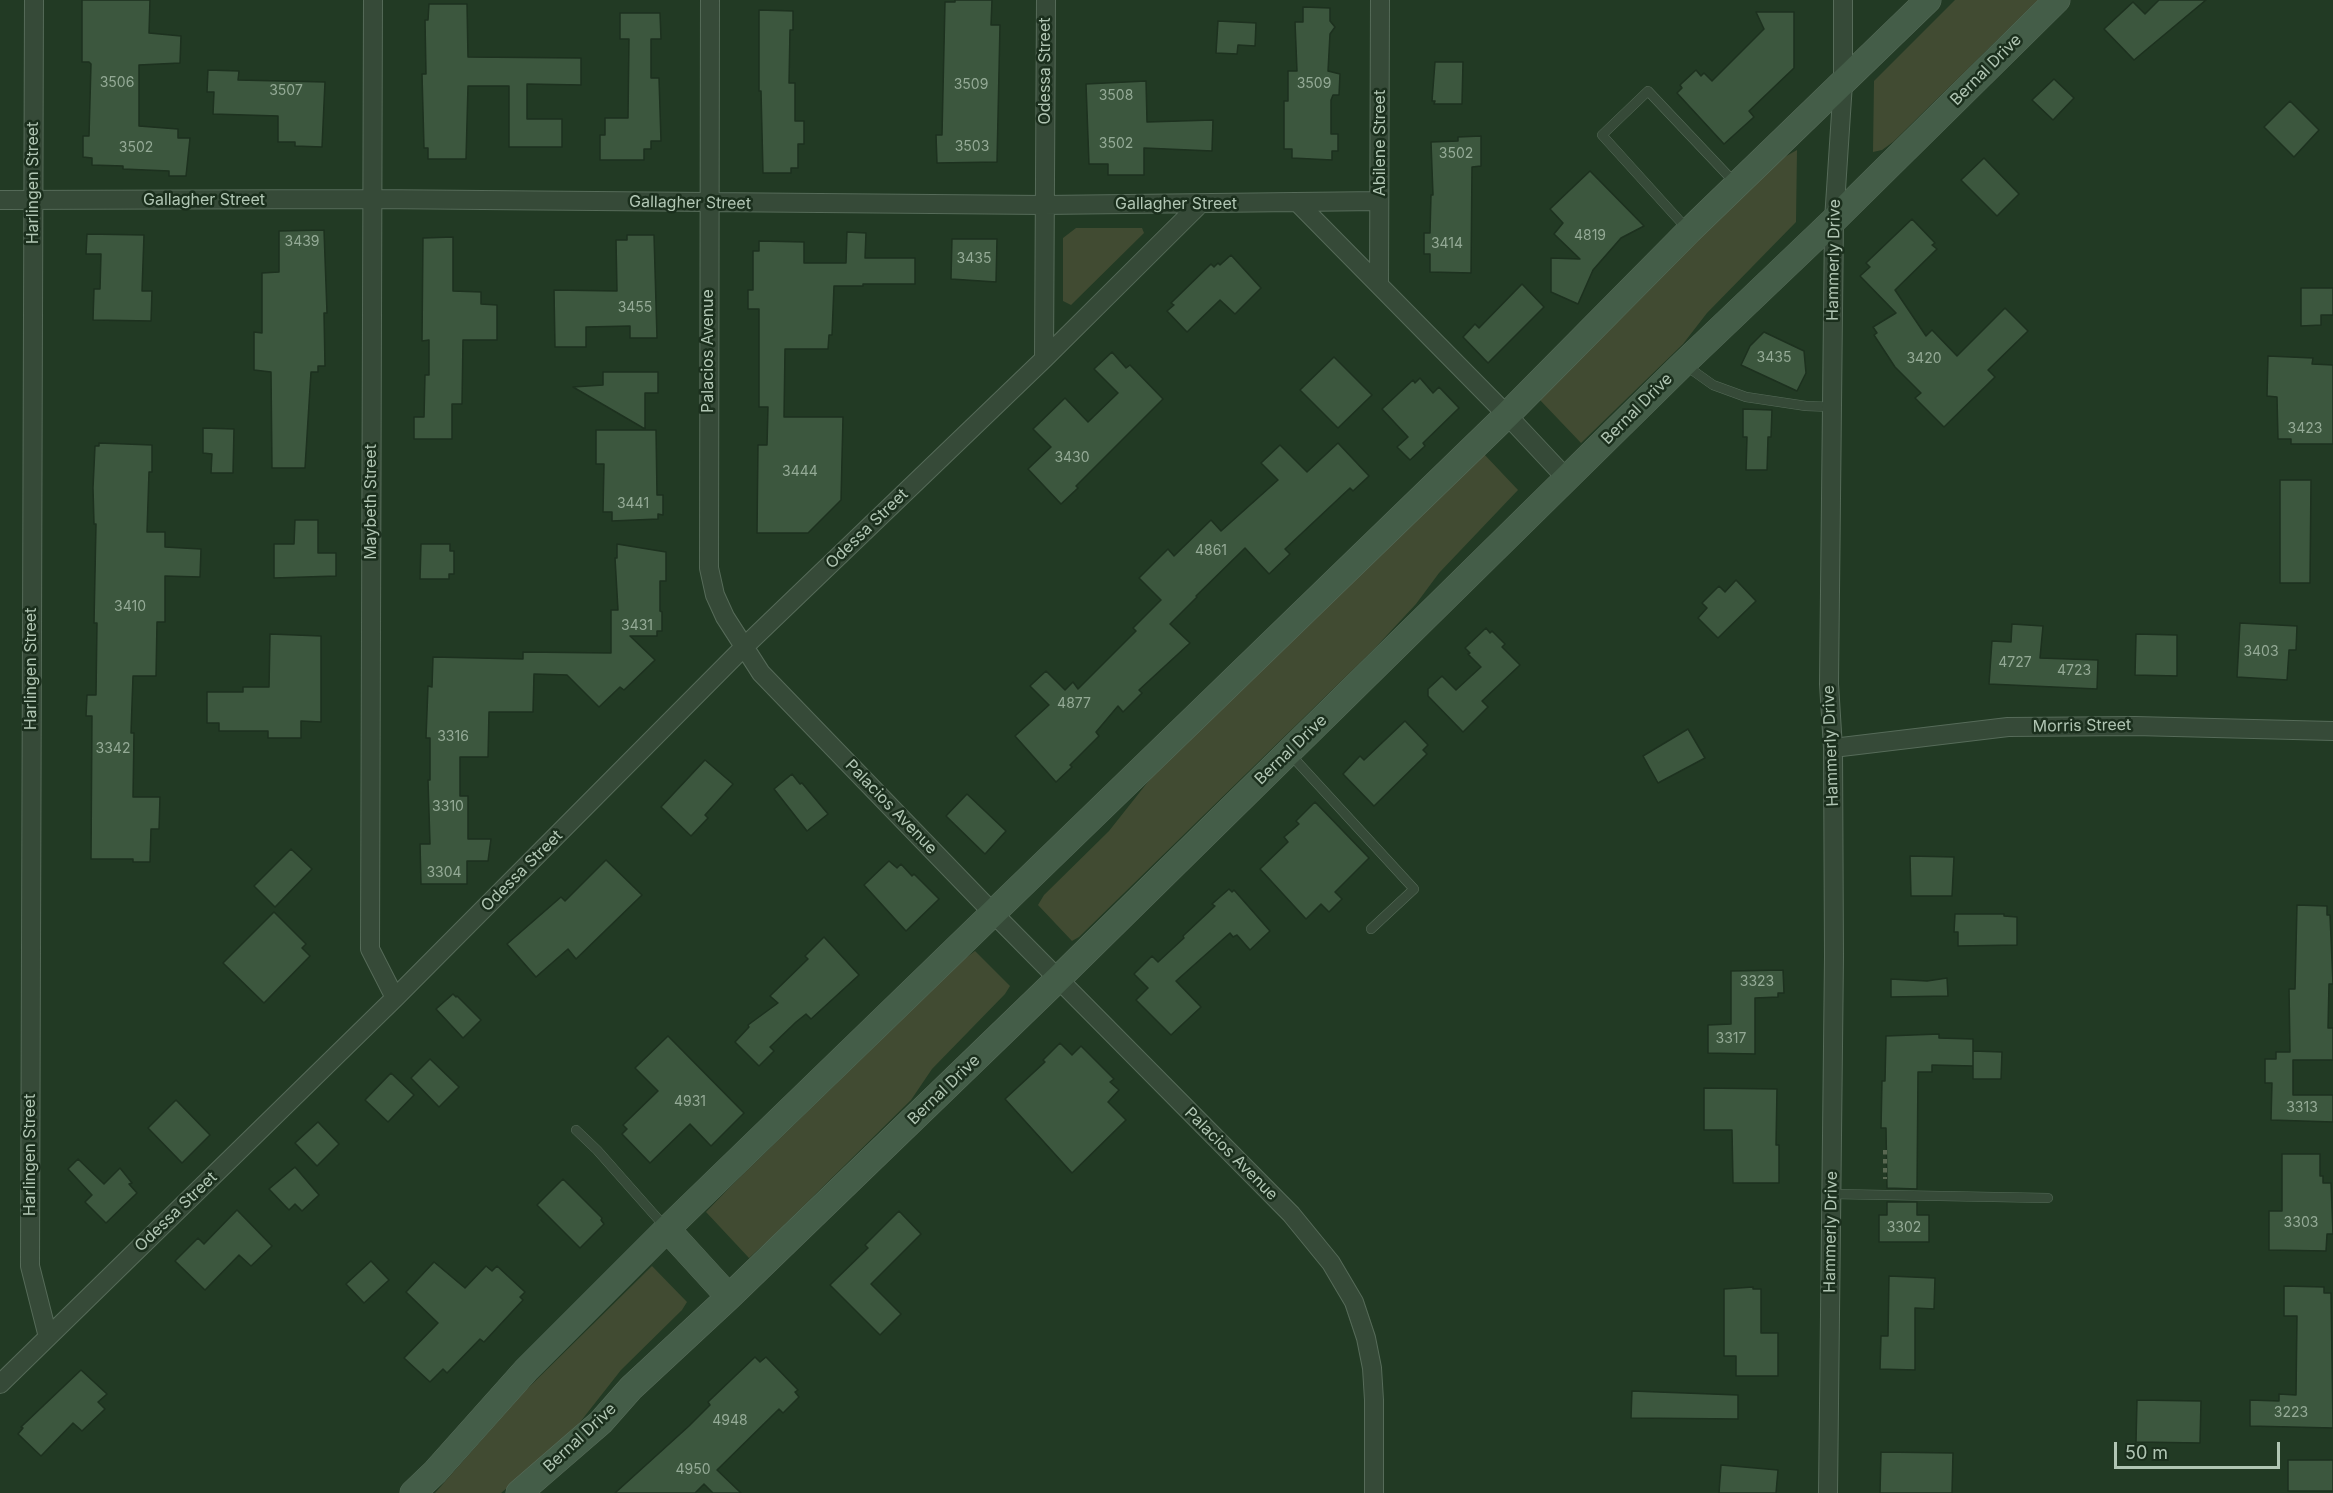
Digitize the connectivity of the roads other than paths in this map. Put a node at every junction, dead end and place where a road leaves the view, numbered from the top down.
1 (34, 0) edge
2 (373, 0) edge
3 (710, 0) edge
4 (1046, 0) edge
5 (1380, 0) edge
6 (1843, 0) edge
7 (1928, 0) edge
8 (2057, 0) edge
9 (1843, 83) junction
10 (1738, 186) junction
11 (371, 199) junction
12 (0, 200) edge
13 (33, 200) junction
14 (1380, 201) junction
15 (708, 203) junction
16 (1298, 203) junction
17 (1200, 204) junction
18 (1044, 205) junction
19 (1834, 220) junction
20 (1689, 231) junction
21 (1379, 285) junction
22 (1044, 359) junction
23 (1683, 364) junction
24 (1833, 407) junction
25 (1507, 415) junction
26 (1567, 479) junction
27 (744, 648) junction
28 (2333, 731) edge
29 (1833, 748) junction
30 (1288, 753) junction
31 (993, 913) junction
32 (1371, 929) dead end
33 (1058, 979) junction
34 (395, 998) junction
35 (576, 1130) dead end
36 (1832, 1194) junction
37 (2048, 1198) dead end
38 (667, 1230) junction
39 (729, 1298) junction
40 (48, 1337) junction
41 (0, 1384) edge
42 (412, 1493) edge
43 (519, 1493) edge
44 (1374, 1493) edge
45 (1828, 1493) edge

1 - 13 street, Harlingen Street
2 - 11 street, Maybeth Street
3 - 15 street, Palacios Avenue
4 - 18 street, Odessa Street
5 - 14 street, Abilene Street
6 - 9 street, Hammerly Drive
7 - 9 street
8 - 19 street, Bernal Drive
9 - 10 street
9 - 19 street, Hammerly Drive
10 - 20 street
10 - 20 lane
11 - 13 street, Gallagher Street
11 - 15 street, Gallagher Street
11 - 34 street, Maybeth Street
12 - 13 street, Gallagher Street
13 - 40 street, Harlingen Street
14 - 16 street, Gallagher Street
14 - 21 street, Abilene Street
15 - 18 street, Gallagher Street
15 - 27 street, Palacios Avenue
16 - 17 street, Gallagher Street
16 - 21 street
17 - 18 street, Gallagher Street
17 - 22 street, Odessa Street
18 - 22 street, Odessa Street
19 - 23 street, Bernal Drive
19 - 24 street, Hammerly Drive
20 - 25 street
21 - 25 street
22 - 27 street, Odessa Street
23 - 24 lane
23 - 26 street, Bernal Drive
24 - 29 street, Hammerly Drive
25 - 26 street
25 - 31 street
26 - 30 street, Bernal Drive
27 - 31 street, Palacios Avenue
27 - 34 street, Odessa Street
28 - 29 street, Morris Street
29 - 36 street, Hammerly Drive
30 - 32 lane
30 - 33 street, Bernal Drive
31 - 33 street, Palacios Avenue
31 - 38 street
33 - 39 street, Bernal Drive
33 - 44 street, Palacios Avenue
34 - 40 street, Odessa Street
35 - 38 lane
36 - 37 lane
36 - 45 street, Hammerly Drive
38 - 39 street
38 - 42 street
39 - 43 street, Bernal Drive
40 - 41 street, Odessa Street

